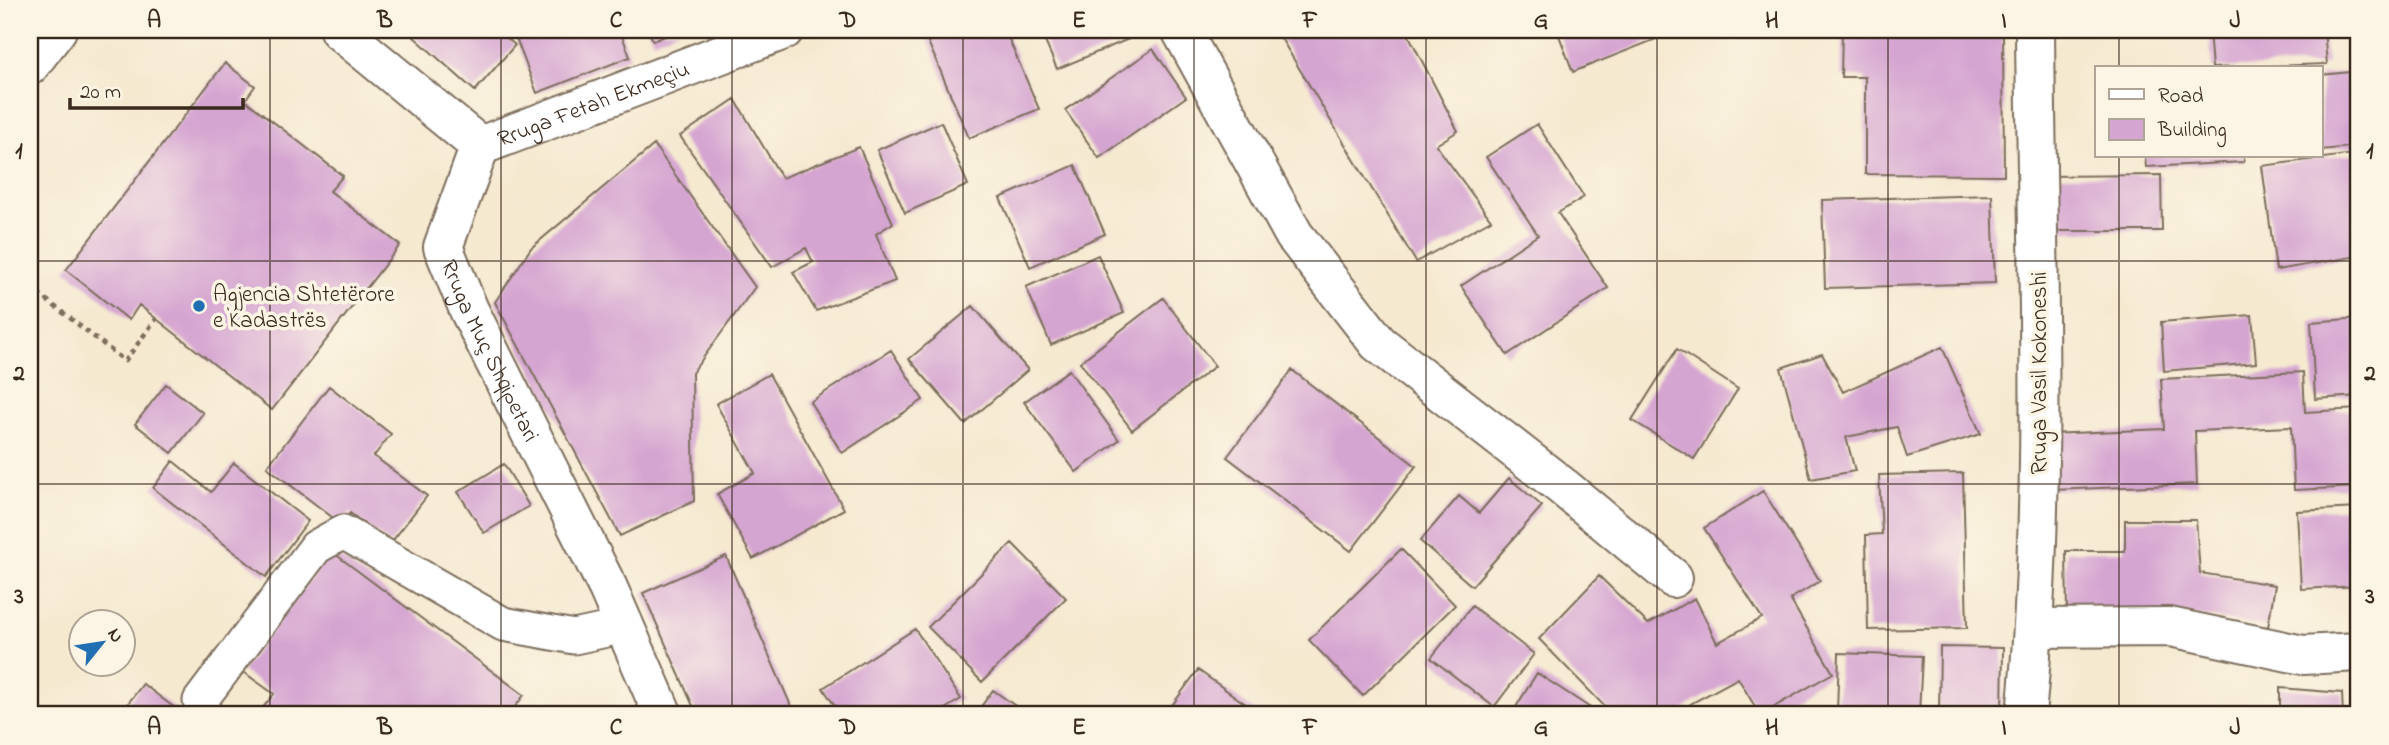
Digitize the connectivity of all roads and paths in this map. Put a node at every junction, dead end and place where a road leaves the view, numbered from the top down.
1 (57, 30) edge
2 (340, 30) edge
3 (783, 30) edge
4 (1181, 30) edge
5 (2035, 30) edge
6 (30, 65) edge
7 (480, 146) junction
8 (30, 287) edge
9 (156, 319) dead end
10 (1674, 579) dead end
11 (625, 626) junction
12 (2035, 628) junction
13 (2359, 652) edge
14 (200, 701) dead end
15 (663, 715) edge
16 (2026, 715) edge

1 - 6 street
2 - 7 street
3 - 7 street, Rruga Fetah Ekmeçiu
4 - 10 street
5 - 12 street, Rruga Vasil Kokoneshi
7 - 11 street, Rruga Muç Shqipetari
8 - 9 path
11 - 14 lane
11 - 15 street, Rruga Muç Shqipetari
12 - 13 street
12 - 16 street, Rruga Vasil Kokoneshi

